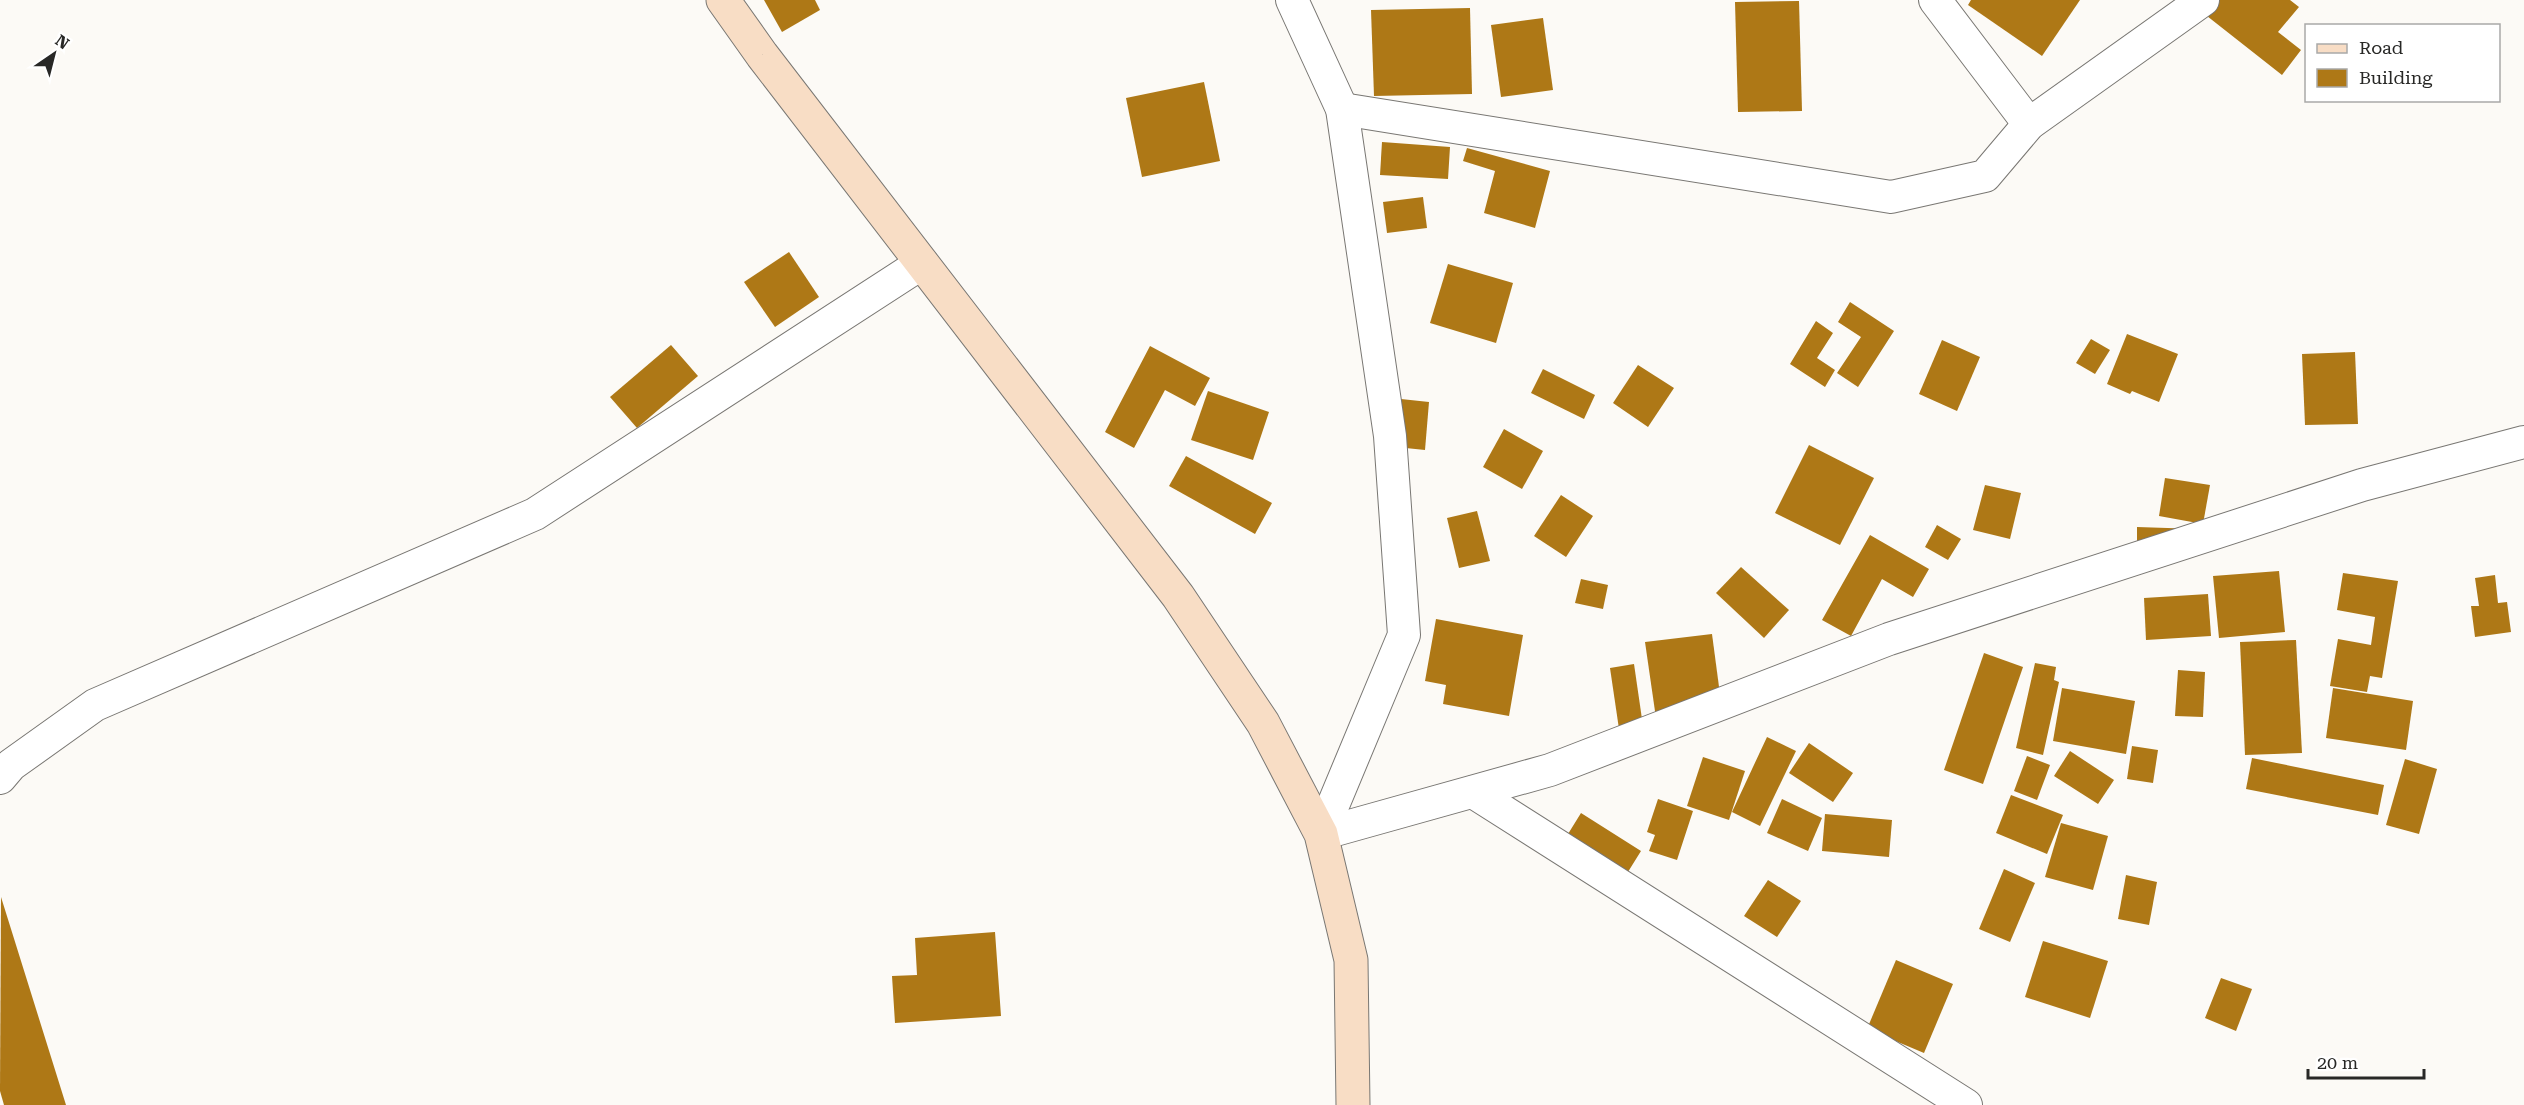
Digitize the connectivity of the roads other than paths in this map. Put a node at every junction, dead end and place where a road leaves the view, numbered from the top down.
1 (723, 0) edge
2 (1292, 0) edge
3 (1935, 0) edge
4 (2203, 0) edge
5 (1342, 109) junction
6 (2029, 124) junction
7 (922, 263) junction
8 (2524, 442) edge
9 (0, 778) edge
10 (1473, 792) junction
11 (1321, 834) junction
12 (1353, 1105) edge
13 (1966, 1105) edge

1 - 7 street
2 - 5 street
3 - 6 street
4 - 6 street
5 - 6 street
5 - 11 street
7 - 9 street
7 - 11 street
8 - 10 street
10 - 11 street
10 - 13 street
11 - 12 street

